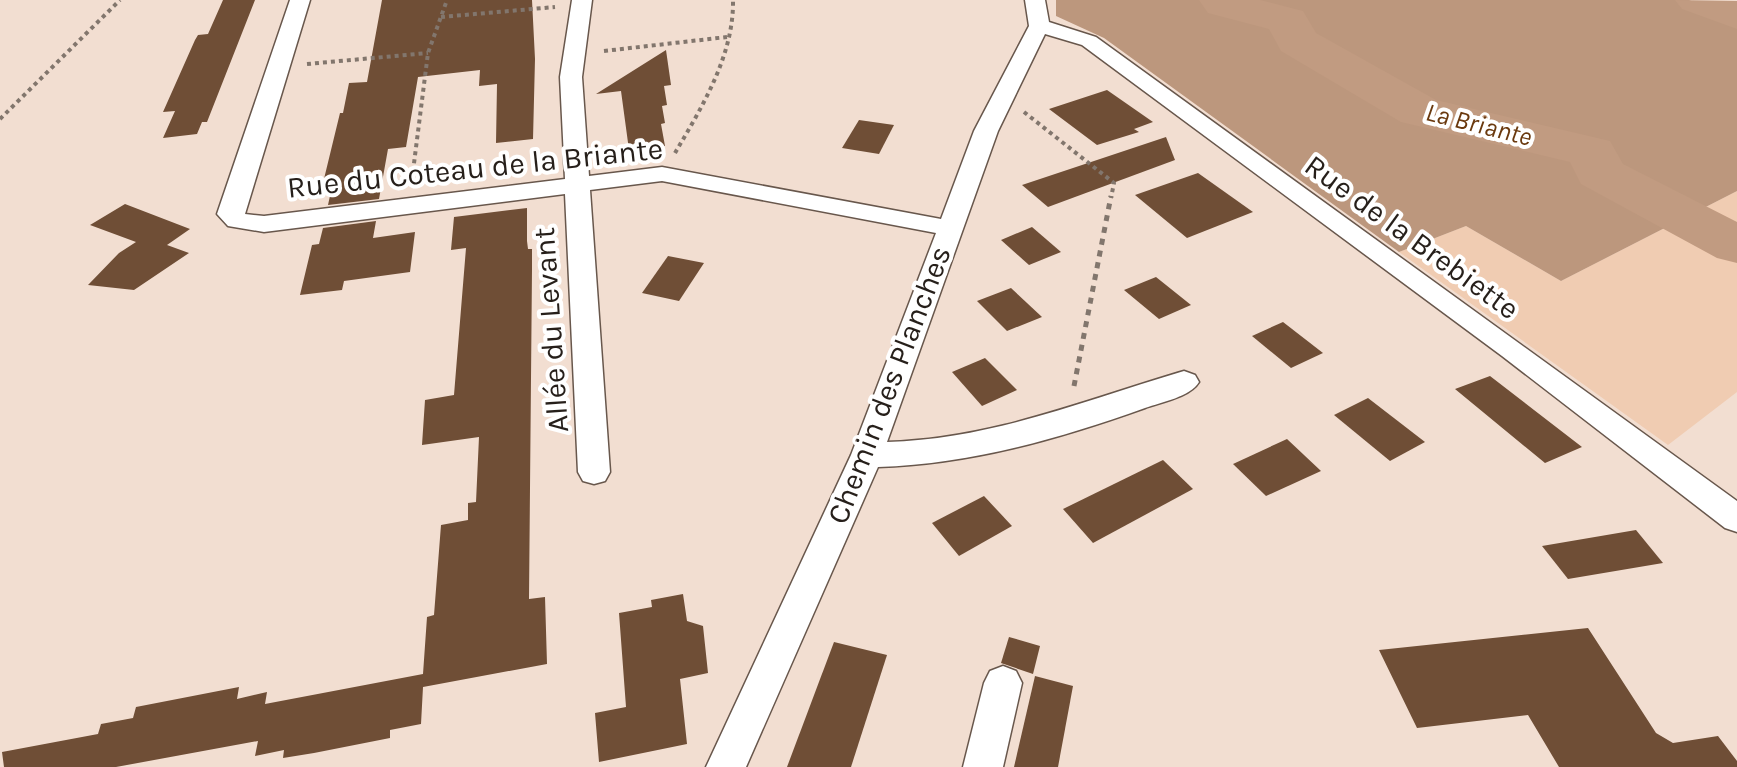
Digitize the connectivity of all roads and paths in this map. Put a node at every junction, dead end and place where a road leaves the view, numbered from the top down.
1 (120, 0) edge
2 (300, 0) edge
3 (447, 0) edge
4 (733, 0) edge
5 (582, 2) edge
6 (1037, 13) edge
7 (441, 17) junction
8 (727, 37) junction
9 (575, 52) junction
10 (428, 53) junction
11 (278, 66) junction
12 (1001, 96) junction
13 (0, 119) edge
14 (662, 174) junction
15 (576, 185) junction
16 (409, 205) junction
17 (950, 228) junction
18 (1184, 382) dead end
19 (1067, 423) junction
20 (867, 455) junction
21 (594, 472) dead end
22 (1737, 519) edge
23 (1003, 683) dead end
24 (726, 767) edge
25 (983, 767) edge

1 - 13 path
2 - 11 street, Rue du Coteau de la Briante
3 - 7 path
4 - 8 path
5 - 7 path
5 - 9 street, Allée du Levant
6 - 12 street, Chemin des Planches
6 - 22 street, Rue de la Brebiette
7 - 10 path
8 - 9 path
8 - 14 path
9 - 15 street, Allée du Levant
10 - 11 path
10 - 16 path
11 - 16 street, Rue du Coteau de la Briante
12 - 17 street, Chemin des Planches
12 - 19 path
14 - 15 street, Rue du Coteau de la Briante
14 - 17 street, Rue du Coteau de la Briante
15 - 16 street, Rue du Coteau de la Briante
15 - 21 street, Allée du Levant
17 - 20 street, Chemin des Planches
18 - 19 street
19 - 20 street
20 - 24 street, Chemin des Planches
23 - 25 street

